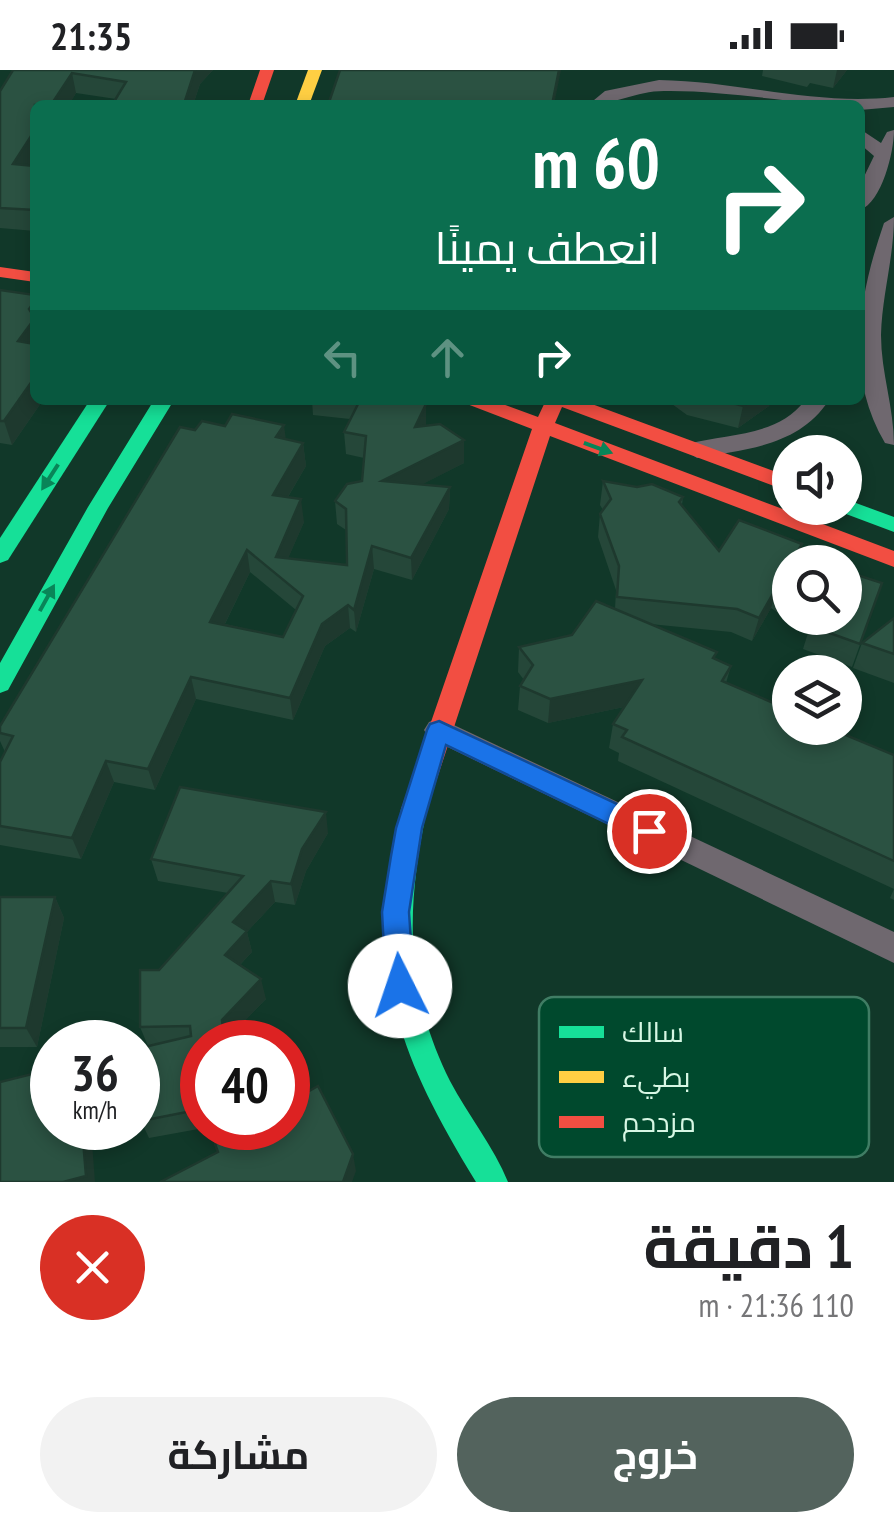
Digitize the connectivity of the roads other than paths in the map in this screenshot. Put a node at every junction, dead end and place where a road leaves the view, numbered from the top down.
1 (267, 70) edge
2 (315, 70) edge
3 (256, 100) edge
4 (304, 100) edge
5 (600, 100) edge
6 (793, 100) edge
7 (894, 102) edge
8 (865, 103) edge
9 (894, 136) edge
10 (865, 139) edge
11 (883, 154) junction
12 (867, 201) edge
13 (894, 223) edge
14 (0, 272) edge
15 (30, 275) edge
16 (97, 405) edge
17 (161, 405) edge
18 (486, 405) edge
19 (557, 405) edge
20 (574, 405) edge
21 (814, 405) edge
22 (543, 428) junction
23 (894, 437) edge
24 (697, 450) junction
25 (772, 478) edge
26 (862, 513) edge
27 (894, 525) edge
28 (0, 554) edge
29 (894, 558) edge
30 (0, 684) edge
31 (439, 730) junction
32 (894, 948) edge
33 (494, 1182) edge

1 - 3 street
2 - 4 street
5 - 6 street
7 - 8 street
9 - 11 street
10 - 11 street
11 - 12 street
13 - 23 street
14 - 15 street
16 -> 28 street
30 -> 17 street
18 - 22 street
19 - 22 street
20 - 24 street
21 - 24 street
22 -> 29 street
22 - 31 street
24 - 25 street
26 - 27 street
31 - 32 street
31 - 33 street

